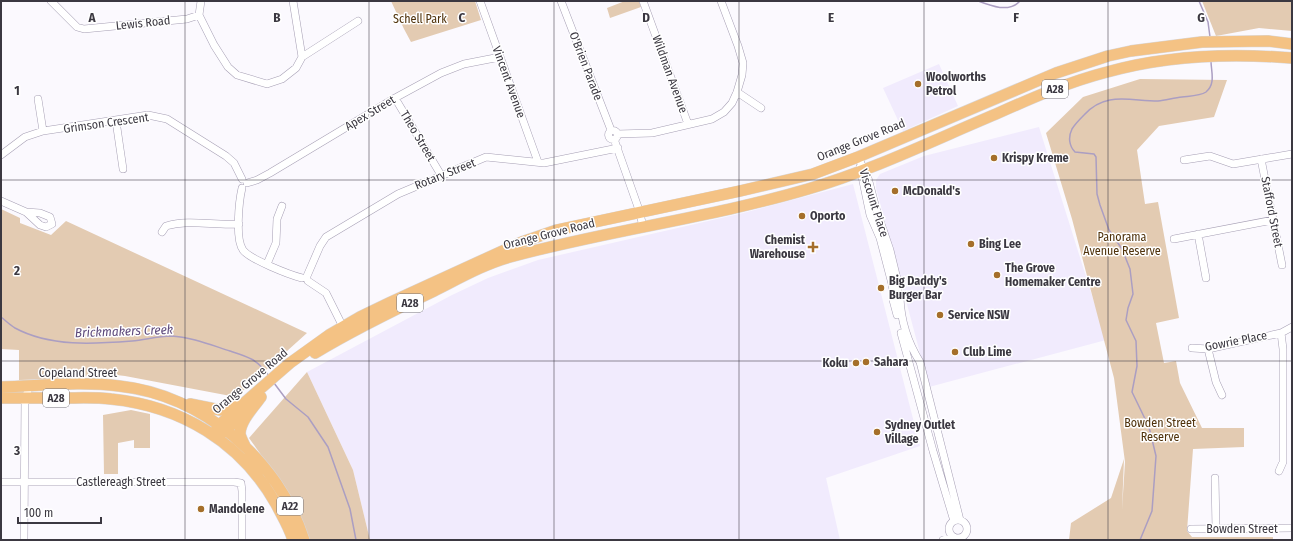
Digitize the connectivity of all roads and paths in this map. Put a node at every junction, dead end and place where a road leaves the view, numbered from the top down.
1 (51, 1) edge
2 (202, 1) edge
3 (293, 1) edge
4 (480, 1) edge
5 (561, 1) edge
6 (643, 1) edge
7 (721, 1) edge
8 (198, 15) junction
9 (358, 21) dead end
10 (1292, 44) edge
11 (302, 57) junction
12 (500, 57) junction
13 (1292, 58) edge
14 (737, 92) junction
15 (395, 98) junction
16 (38, 99) dead end
17 (762, 108) dead end
18 (116, 121) junction
19 (688, 124) junction
20 (43, 131) junction
21 (614, 135) junction
22 (618, 148) junction
23 (1292, 154) edge
24 (1, 155) edge
25 (858, 157) junction
26 (1261, 159) junction
27 (1184, 160) dead end
28 (538, 162) junction
29 (123, 169) dead end
30 (863, 171) junction
31 (441, 175) junction
32 (244, 184) junction
33 (1, 201) edge
34 (282, 206) dead end
35 (26, 212) dead end
36 (640, 212) junction
37 (1273, 220) junction
38 (239, 224) junction
39 (643, 226) junction
40 (162, 232) dead end
41 (1198, 234) junction
42 (1174, 239) dead end
43 (267, 264) junction
44 (1282, 265) dead end
45 (1206, 278) dead end
46 (306, 279) junction
47 (896, 299) junction
48 (343, 327) junction
49 (1292, 327) edge
50 (1281, 333) junction
51 (1192, 348) dead end
52 (1208, 349) junction
53 (280, 376) junction
54 (30, 386) junction
55 (269, 386) junction
56 (1, 387) edge
57 (1222, 395) dead end
58 (260, 397) junction
59 (1, 398) edge
60 (25, 398) junction
61 (244, 402) junction
62 (182, 403) junction
63 (219, 430) junction
64 (245, 447) junction
65 (1279, 471) dead end
66 (1215, 478) dead end
67 (1, 482) edge
68 (25, 482) junction
69 (957, 521) junction
70 (1292, 528) edge
71 (1191, 529) dead end
72 (1216, 529) junction
73 (954, 537) junction
74 (24, 540) edge
75 (242, 540) edge
76 (293, 540) edge
77 (304, 540) edge
78 (943, 540) edge

1 - 8 street, Lewis Road
2 - 8 street
3 - 11 street
4 - 12 street, Vincent Avenue
5 - 21 street, O'Brien Parade
6 - 19 street, Wildman Avenue
7 - 14 street
8 - 11 street
9 - 11 street
10 - 25 highway, Orange Grove Road / A28
12 - 15 street, Apex Street
12 - 28 street, Vincent Avenue
13 - 30 highway, Orange Grove Road / A28
14 - 17 street
14 - 19 street
15 - 31 street, Theo Street
15 - 32 street, Apex Street
16 - 20 street
18 - 20 street, Grimson Crescent
18 - 29 street
18 - 32 street, Grimson Crescent
19 - 21 street
20 - 24 street, Grimson Crescent
21 - 22 street, O'Brien Parade
22 - 28 street, Rotary Street
22 - 36 street, O'Brien Parade
23 - 26 street
25 - 30 street, Viscount Place
25 - 36 highway, Orange Grove Road / A28
26 - 27 street
26 - 37 street, Stafford Street
28 - 31 street, Rotary Street
30 - 39 highway, Orange Grove Road / A28
30 - 47 street, Viscount Place
31 - 46 street, Rotary Street
32 - 38 street
33 - 35 street
34 - 43 street
36 - 39 street, O'Brien Parade
36 - 48 highway, Orange Grove Road / A28
37 - 41 street
37 - 44 street, Stafford Street
38 - 40 street
38 - 43 street
39 - 53 highway, Orange Grove Road / A28
41 - 42 street
41 - 45 street
43 - 46 street
46 - 48 street
47 - 69 street
47 - 69 street
48 - 53 highway, Orange Grove Road / A28
49 - 50 street, Gowrie Place
50 - 52 street, Gowrie Place
50 - 65 street
51 - 52 street, Gowrie Place
52 - 57 street
53 - 55 highway, Orange Grove Road / A28
54 - 56 highway, Copeland Street / A28
54 - 60 street
54 - 62 highway, Copeland Street / A28
55 - 58 highway, Orange Grove Road / A28
55 - 61 highway, Orange Grove Road / A28
58 - 63 highway, Orange Grove Road / A28
58 - 64 highway
59 - 60 highway, Copeland Street / A28
60 - 63 highway, Copeland Street / A28
60 - 68 street
61 - 62 highway, A28
61 - 63 highway, Orange Grove Road
62 - 63 highway, Copeland Street / A22
63 - 64 highway, A22
63 - 76 highway, A22
64 - 77 highway, A22
66 - 72 street
67 - 68 street, Castlereagh Street
68 - 74 street
68 - 75 street, Castlereagh Street
69 - 73 street
69 - 73 street
70 - 72 street, Bowden Street
71 - 72 street, Bowden Street
73 - 78 street

